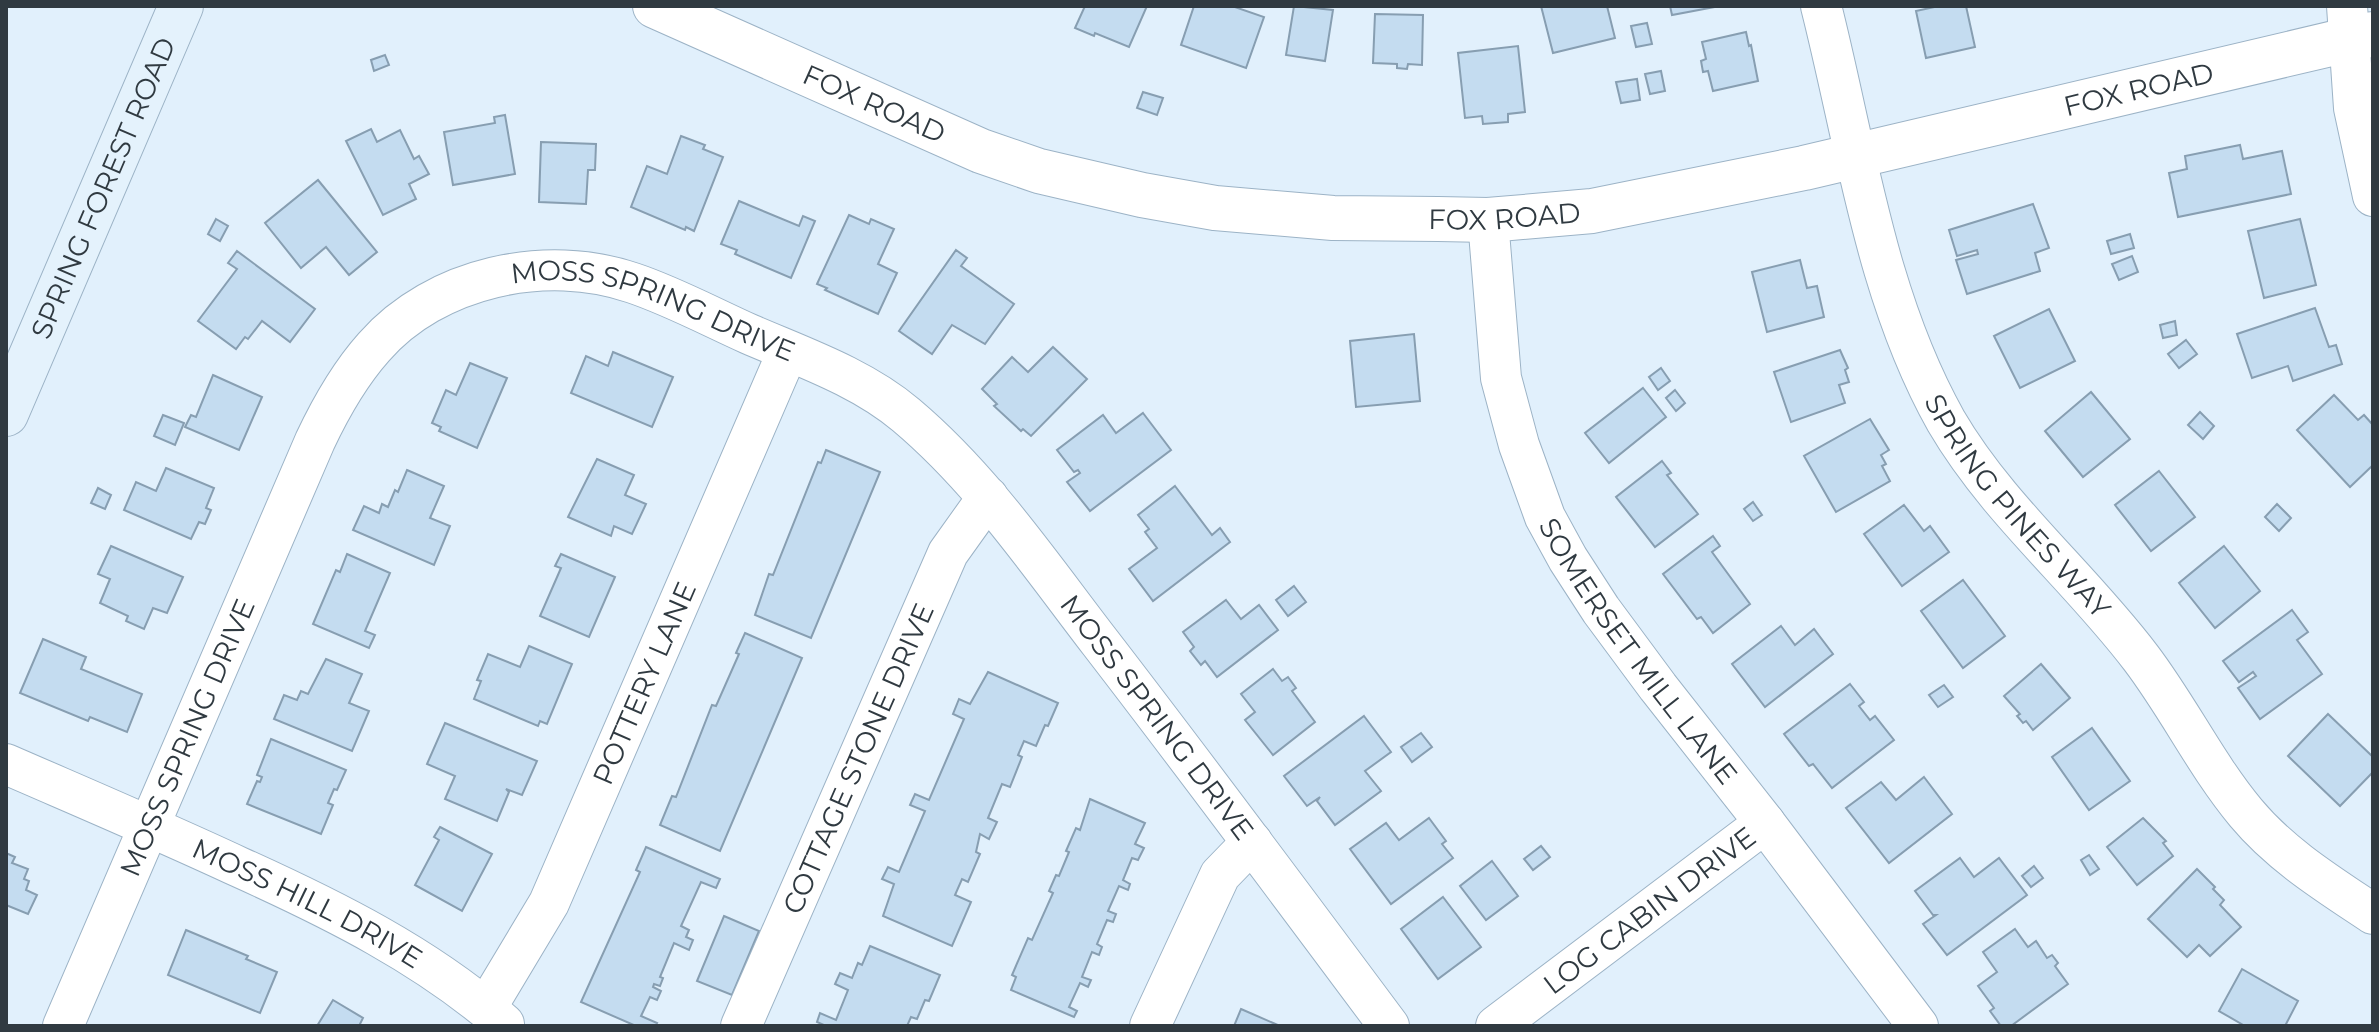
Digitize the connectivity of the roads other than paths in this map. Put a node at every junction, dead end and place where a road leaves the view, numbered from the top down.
1 (181, 6) edge
2 (655, 6) edge
3 (1821, 6) edge
4 (2357, 26) edge
5 (1857, 155) junction
6 (2373, 196) edge
7 (1488, 220) junction
8 (788, 351) junction
9 (6, 414) edge
10 (988, 497) junction
11 (6, 764) edge
12 (1765, 823) junction
13 (150, 826) junction
14 (1252, 842) junction
15 (2373, 914) edge
16 (496, 1017) edge
17 (63, 1026) edge
18 (741, 1026) edge
19 (1150, 1026) edge
20 (1389, 1026) edge
21 (1496, 1026) edge
22 (1918, 1026) edge

1 - 9 main road, SPRING FOREST ROAD
2 - 7 street, FOX ROAD
3 - 5 street, SPRING PINES WAY
4 - 5 street, FOX ROAD
4 - 6 street
5 - 7 street, FOX ROAD
5 - 15 street, SPRING PINES WAY
7 - 12 street, SOMERSET MILL LANE
8 - 10 street, MOSS SPRING DRIVE
8 - 13 street, MOSS SPRING DRIVE
8 - 16 street, POTTERY LANE
10 - 14 street, MOSS SPRING DRIVE
10 - 18 street, COTTAGE STONE DRIVE
11 - 13 street, MOSS HILL DRIVE
12 - 21 street, LOG CABIN DRIVE
12 - 22 street, SOMERSET MILL LANE
13 - 16 street, MOSS HILL DRIVE
13 - 17 street, MOSS SPRING DRIVE
14 - 19 street
14 - 20 street, MOSS SPRING DRIVE

